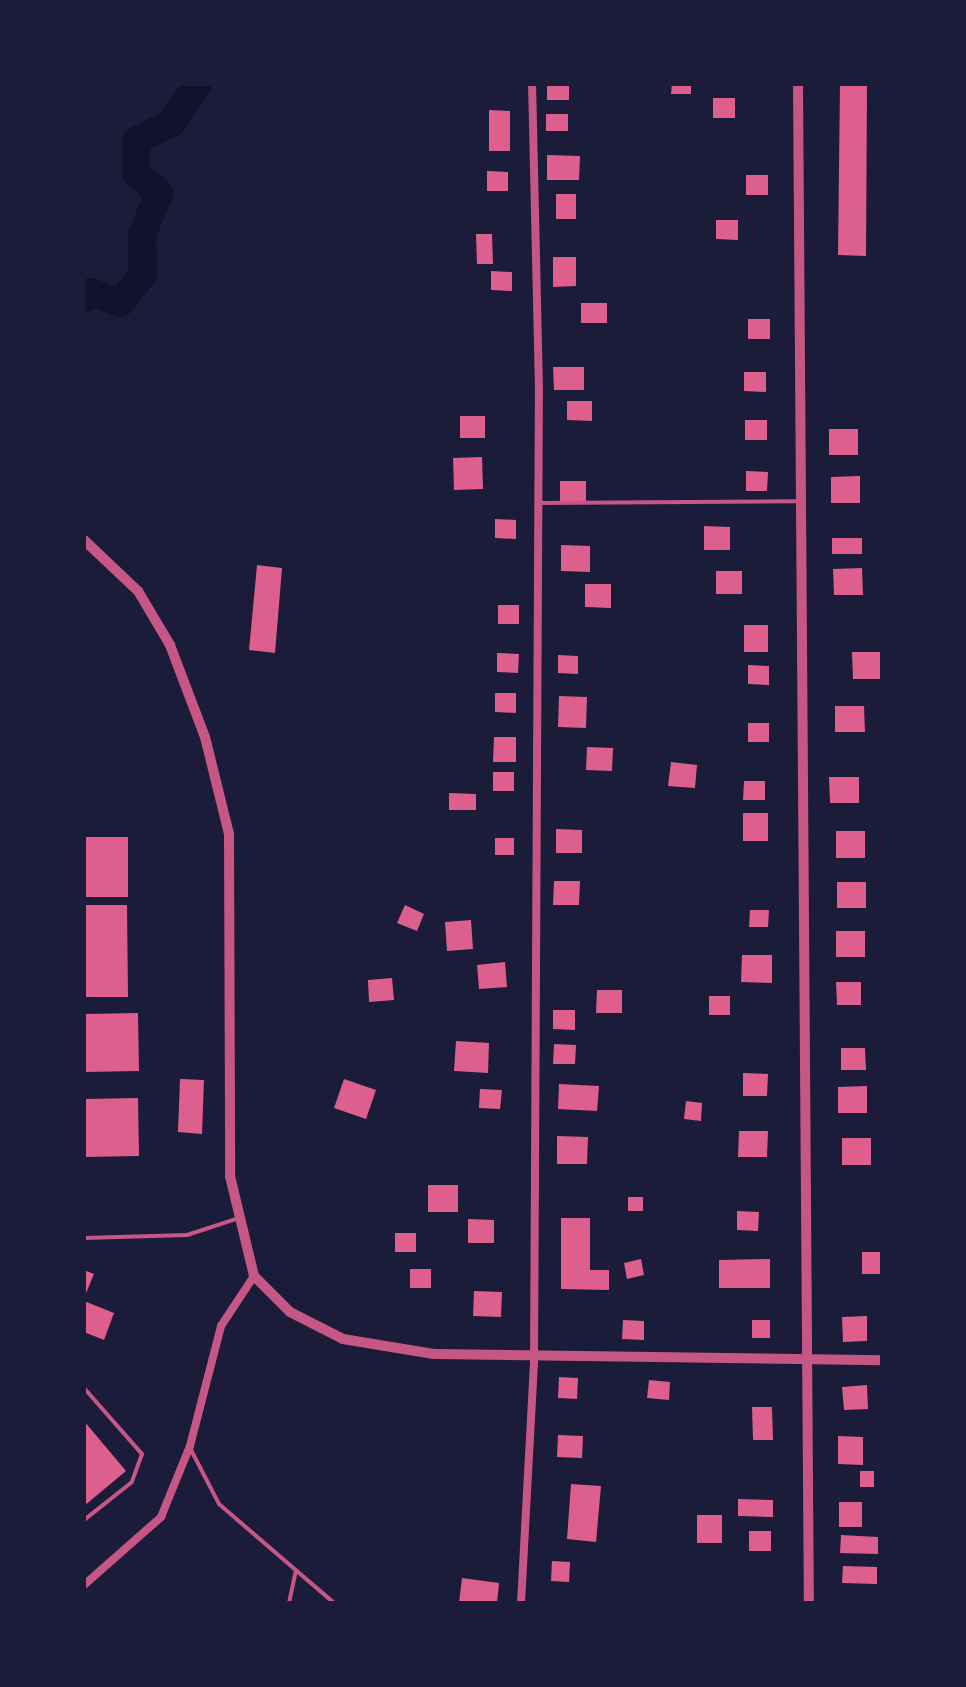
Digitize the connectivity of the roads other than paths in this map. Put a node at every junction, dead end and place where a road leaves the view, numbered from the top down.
1 (532, 84) edge
2 (798, 84) edge
3 (821, 84) edge
4 (840, 84) edge
5 (867, 84) edge
6 (882, 84) edge
7 (797, 501) junction
8 (539, 503) junction
9 (84, 540) edge
10 (236, 1219) junction
11 (84, 1238) edge
12 (254, 1276) junction
13 (533, 1354) junction
14 (882, 1360) edge
15 (808, 1361) junction
16 (84, 1388) edge
17 (190, 1446) junction
18 (84, 1520) edge
19 (296, 1571) junction
20 (84, 1585) edge
21 (289, 1603) edge
22 (334, 1603) edge
23 (521, 1603) edge
24 (809, 1603) edge

1 - 8 street
2 - 7 street
3 - 4 lane
5 - 6 lane
7 - 8 lane
7 - 15 street
8 - 13 street
9 - 10 street
10 - 11 lane
10 - 12 street
12 - 13 street
12 - 17 street
13 - 15 street
13 - 23 street
14 - 15 street
15 - 24 street
16 - 18 lane
17 - 19 lane
17 - 20 street
19 - 21 lane
19 - 22 lane

